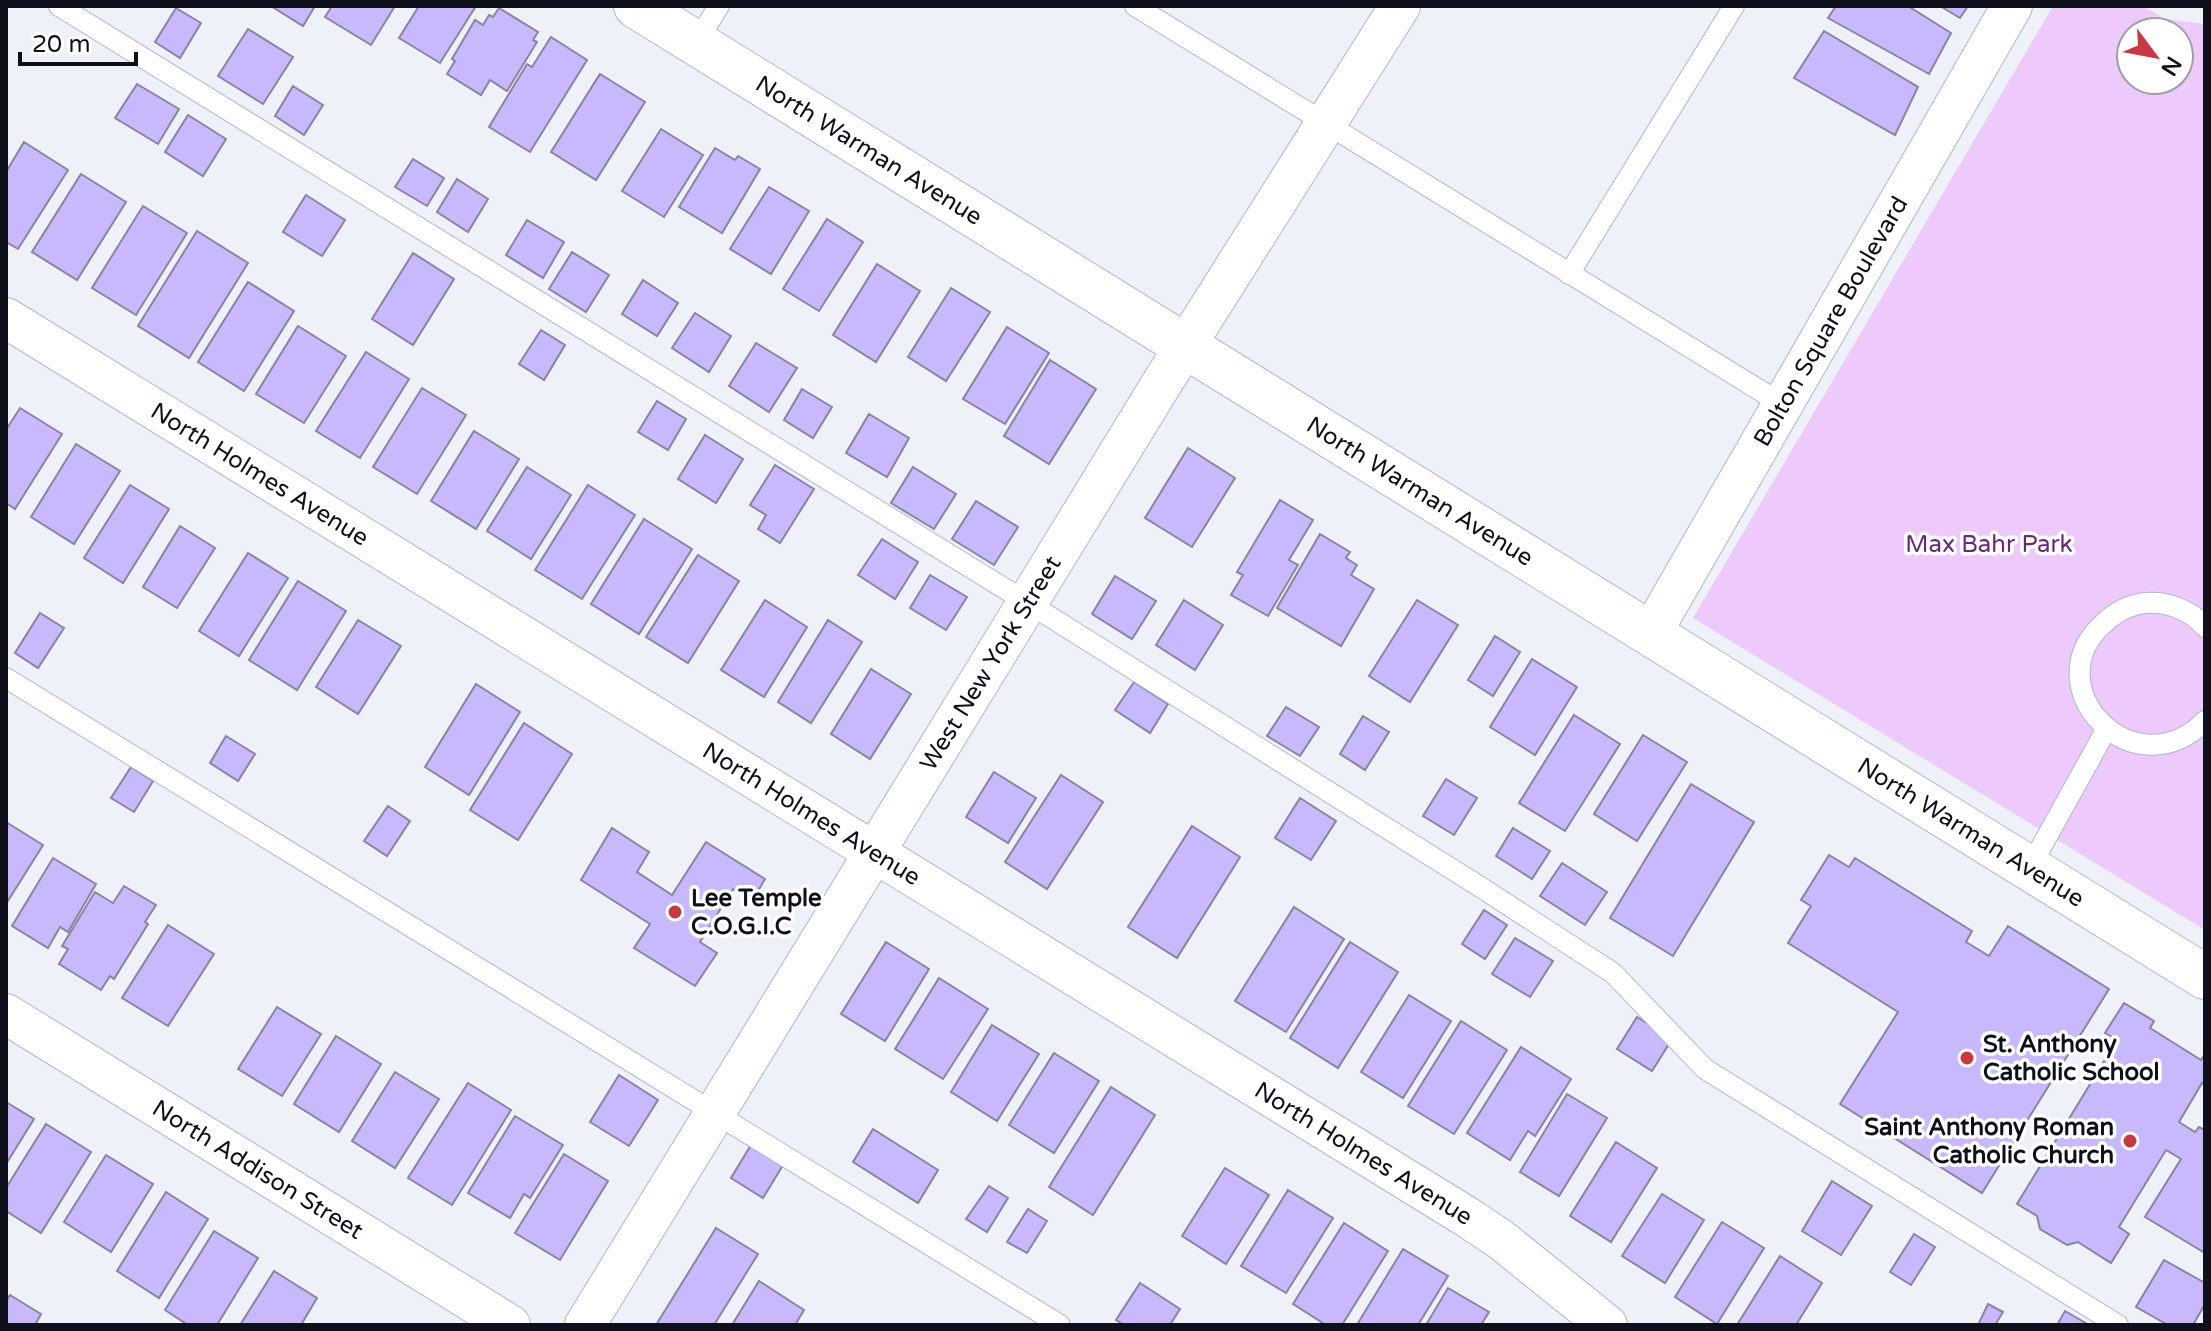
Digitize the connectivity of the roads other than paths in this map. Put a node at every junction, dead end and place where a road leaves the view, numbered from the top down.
1 (59, 6) edge
2 (636, 6) edge
3 (719, 6) edge
4 (1135, 6) edge
5 (1177, 6) edge
6 (1400, 6) edge
7 (1734, 6) edge
8 (2012, 6) edge
9 (1165, 24) junction
10 (696, 43) junction
11 (1325, 124) junction
12 (1569, 274) junction
13 (6, 318) edge
14 (1185, 346) junction
15 (1782, 404) junction
16 (1028, 603) junction
17 (2205, 627) edge
18 (1650, 635) junction
19 (6, 678) edge
20 (2205, 721) edge
21 (2106, 730) junction
22 (874, 853) junction
23 (2029, 869) junction
24 (2205, 977) edge
25 (6, 1014) edge
26 (714, 1114) junction
27 (510, 1325) edge
28 (585, 1325) edge
29 (1060, 1325) edge
30 (1607, 1325) edge
31 (2118, 1325) edge

1 - 16 lane
2 - 10 street, North Warman Avenue
3 - 10 lane
4 - 9 lane
5 - 9 lane
6 - 11 street, West New York Street
7 - 12 lane
8 - 15 street, Bolton Square Boulevard
9 - 11 lane
10 - 14 street, North Warman Avenue
11 - 12 lane
11 - 14 street, West New York Street
12 - 15 lane
13 - 22 street, North Holmes Avenue
14 - 16 street, West New York Street
14 - 18 street, North Warman Avenue
15 - 18 street, Bolton Square Boulevard
16 - 22 street, West New York Street
16 - 31 lane
17 - 21 lane
18 - 23 street, North Warman Avenue
19 - 26 lane
20 - 21 lane
21 - 23 lane
22 - 26 street, West New York Street
22 - 30 street, North Holmes Avenue
23 - 24 street, North Warman Avenue
25 - 27 street, North Addison Street
26 - 28 street, West New York Street
26 - 29 lane

